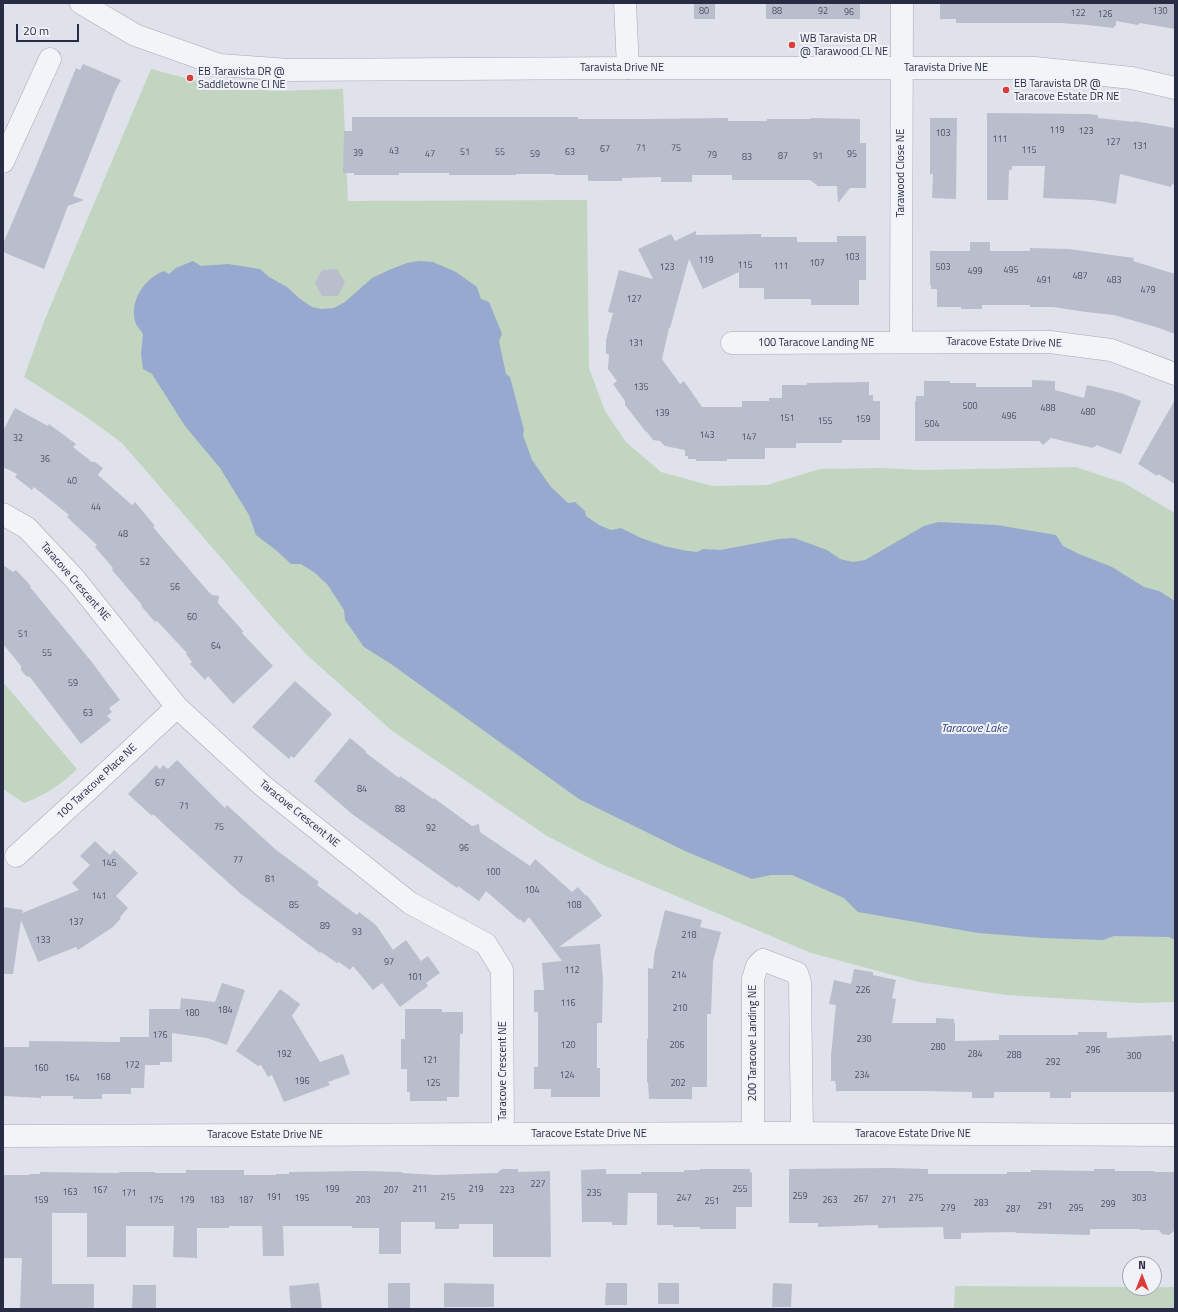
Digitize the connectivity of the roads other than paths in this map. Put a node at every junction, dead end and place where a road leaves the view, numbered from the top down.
1 (81, 3) edge
2 (625, 3) edge
3 (902, 3) edge
4 (50, 59) dead end
5 (628, 68) junction
6 (901, 68) junction
7 (1175, 88) edge
8 (3, 162) edge
9 (901, 342) junction
10 (732, 343) dead end
11 (1175, 374) edge
12 (3, 514) edge
13 (177, 707) junction
14 (16, 856) dead end
15 (753, 1133) junction
16 (802, 1133) junction
17 (503, 1134) junction
18 (1175, 1135) edge
19 (3, 1136) edge

1 - 5 street, Taravista Drive NE
2 - 5 street
3 - 6 street, Tarawood Close NE
4 - 8 street
5 - 6 street, Taravista Drive NE
6 - 7 street, Taravista Drive NE
6 - 9 street, Tarawood Close NE
9 - 10 street, 100 Taracove Landing NE
9 - 11 street, Taracove Estate Drive NE
12 - 13 street, Taracove Crescent NE
13 - 14 street, 100 Taracove Place NE
13 - 17 street, Taracove Crescent NE
15 - 16 street, Taracove Estate Drive NE
15 - 16 street, 200 Taracove Landing NE
15 - 17 street, Taracove Estate Drive NE
16 - 18 street, Taracove Estate Drive NE
17 - 19 street, Taracove Estate Drive NE

